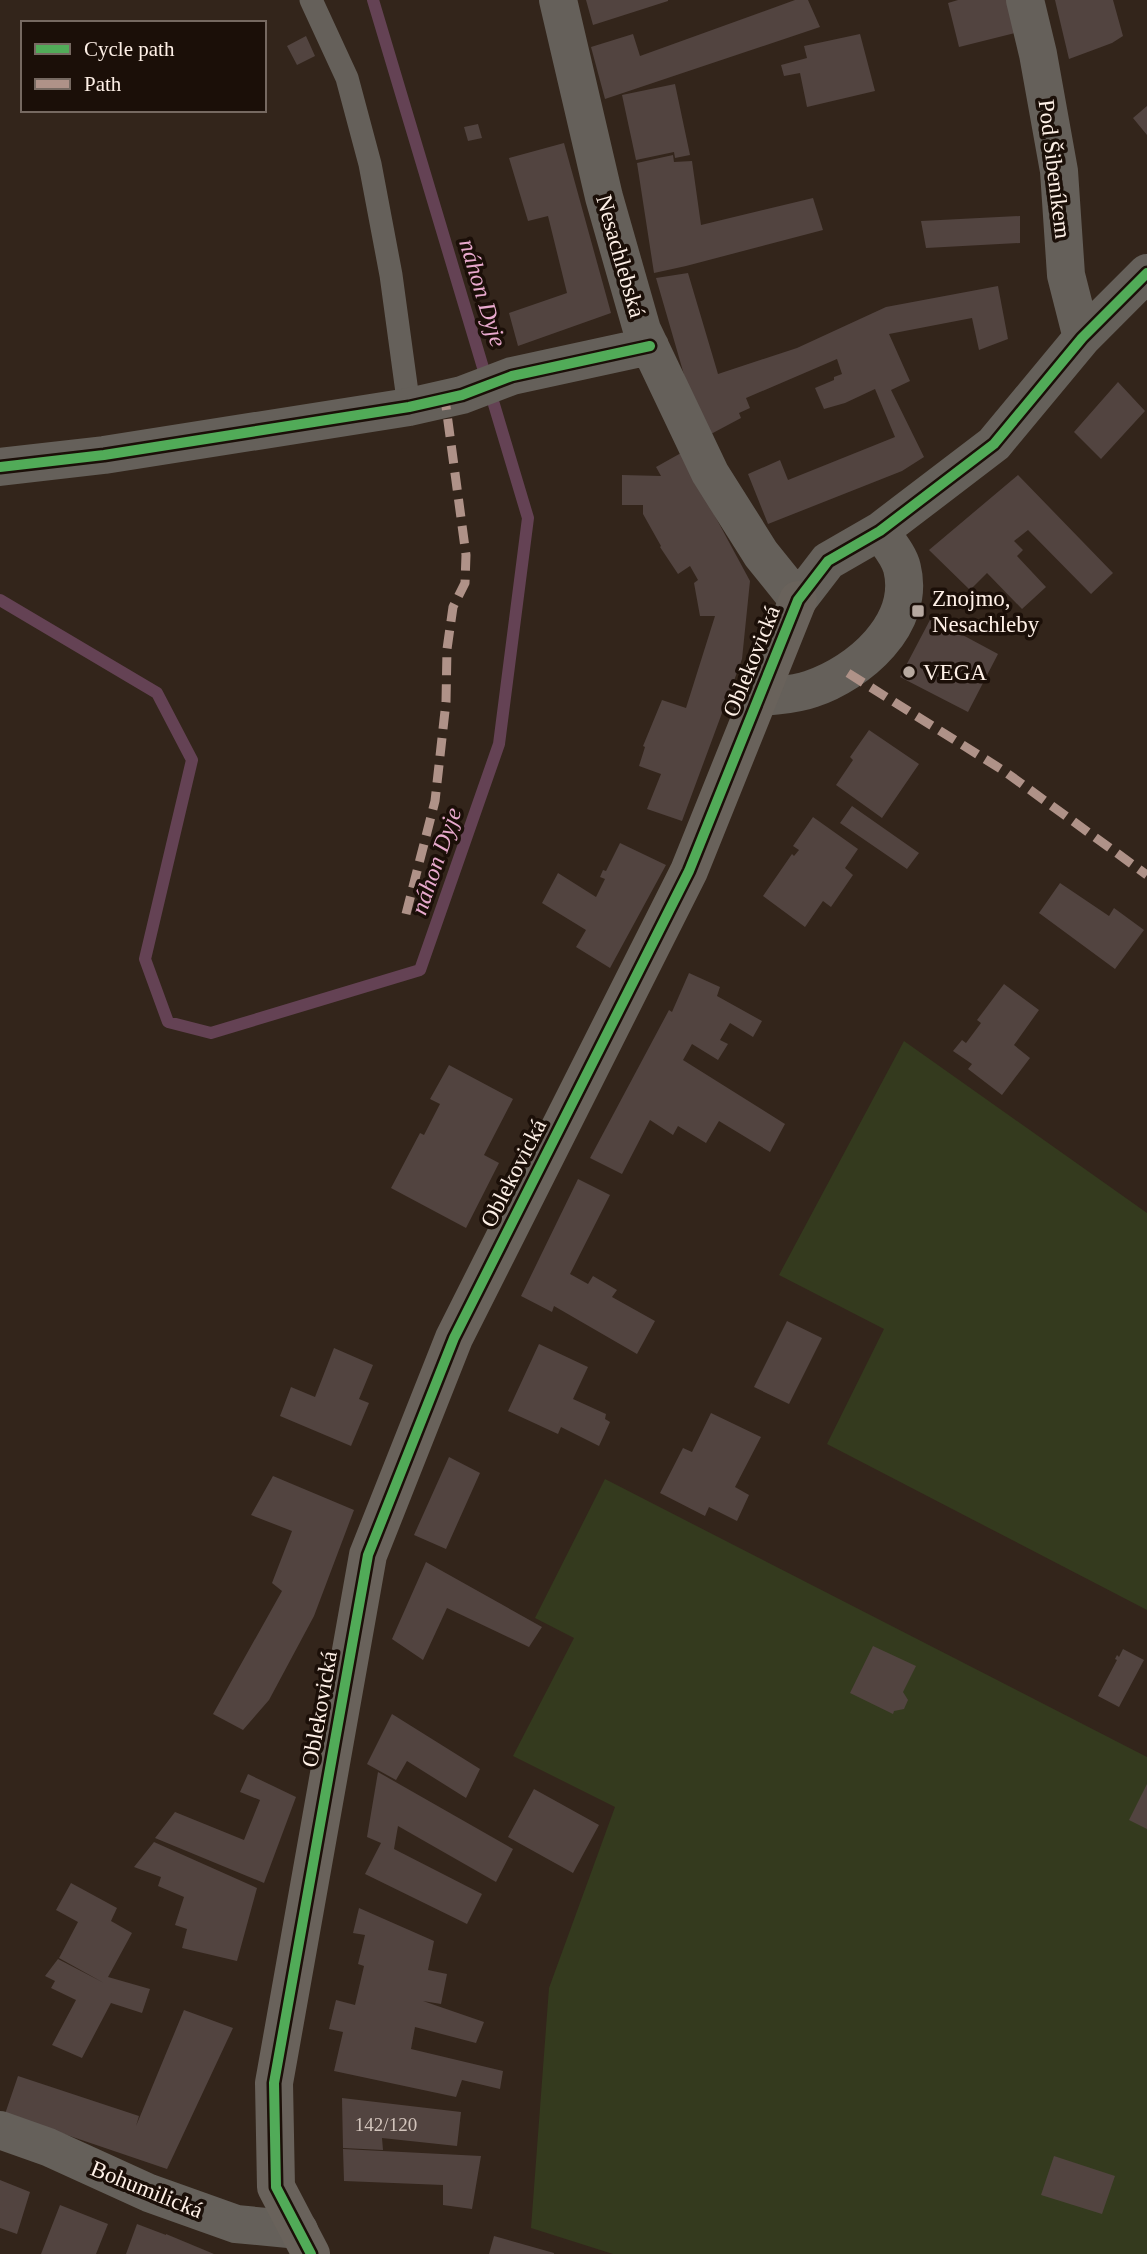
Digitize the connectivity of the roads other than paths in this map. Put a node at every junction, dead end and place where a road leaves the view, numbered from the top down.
1 (311, 0) edge
2 (558, 0) edge
3 (1025, 0) edge
4 (1147, 273) edge
5 (1082, 338) junction
6 (650, 346) junction
7 (409, 407) junction
8 (0, 467) edge
9 (880, 531) junction
10 (799, 600) junction
11 (758, 698) junction
12 (0, 2130) edge
13 (305, 2242) edge

1 - 7 lane
2 - 6 street, Nesachlebská
3 - 5 street, Pod Šibeníkem
4 - 5 street, Oblekovická
5 - 9 street, Oblekovická
6 - 7 street
6 - 10 street, Nesachlebská
7 - 8 street
9 - 10 street, Oblekovická
9 - 11 street, Oblekovická
10 - 11 street, Oblekovická
11 - 13 street, Oblekovická
12 - 13 street, Bohumilická

